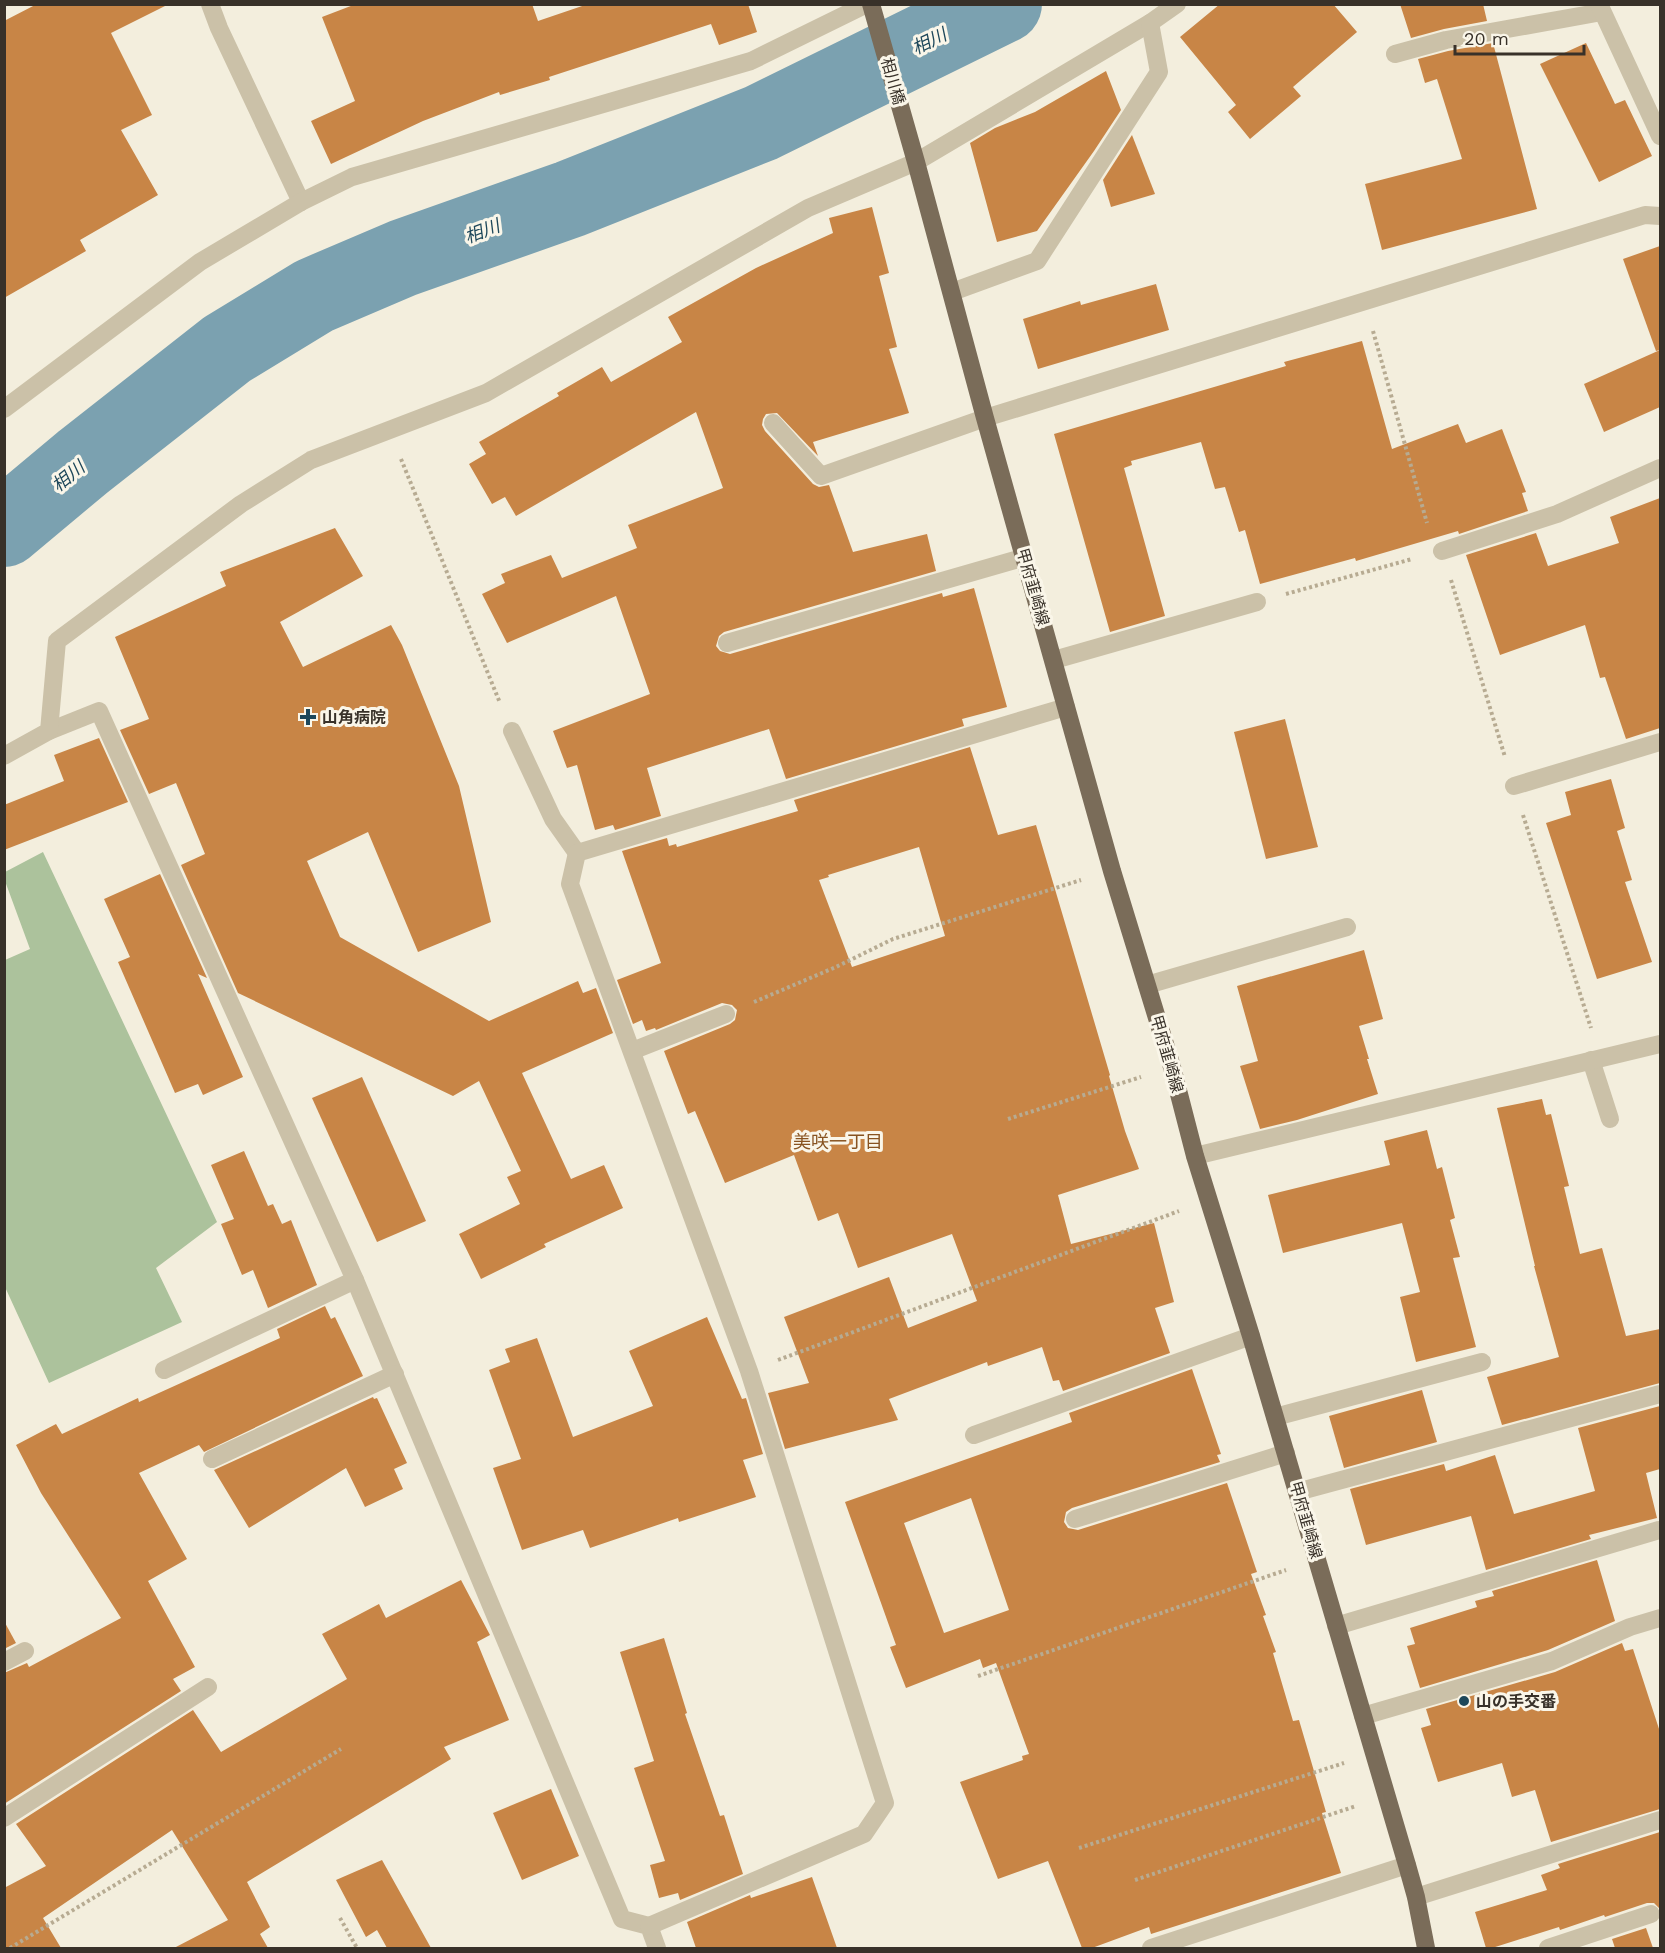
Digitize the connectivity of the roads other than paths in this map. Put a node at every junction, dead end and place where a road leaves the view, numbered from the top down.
1 (210, 4) edge
2 (869, 4) edge
3 (1177, 4) edge
4 (1601, 8) edge
5 (1150, 23) junction
6 (1395, 54) dead end
7 (1660, 136) edge
8 (915, 160) junction
9 (301, 202) junction
10 (1660, 216) edge
11 (952, 292) junction
12 (4, 409) edge
13 (985, 418) junction
14 (773, 423) dead end
15 (1660, 468) edge
16 (1438, 552) road end
17 (1025, 557) junction
18 (1257, 602) road end
19 (727, 643) dead end
20 (1054, 660) junction
21 (1066, 707) junction
22 (49, 731) junction
23 (512, 731) road end
24 (1660, 742) edge
25 (4, 756) edge
26 (1514, 786) dead end
27 (577, 853) junction
28 (1347, 927) dead end
29 (1147, 984) junction
30 (726, 1014) road end
31 (1660, 1044) edge
32 (632, 1052) junction
33 (1591, 1060) junction
34 (1610, 1119) dead end
35 (1195, 1156) junction
36 (355, 1280) junction
37 (1251, 1336) junction
38 (1482, 1362) dead end
39 (164, 1370) dead end
40 (395, 1374) junction
41 (1660, 1394) edge
42 (1275, 1417) junction
43 (974, 1435) dead end
44 (1286, 1453) junction
45 (212, 1459) dead end
46 (1298, 1492) junction
47 (1075, 1518) dead end
48 (1659, 1530) edge
49 (1660, 1618) edge
50 (1336, 1626) junction
51 (25, 1651) dead end
52 (4, 1662) edge
53 (208, 1687) dead end
54 (1363, 1716) junction
55 (4, 1818) edge
56 (1660, 1820) edge
57 (1407, 1865) junction
58 (1416, 1897) junction
59 (1651, 1914) dead end
60 (649, 1926) junction
61 (657, 1948) edge
62 (1151, 1948) edge
63 (1426, 1948) edge
64 (1548, 1948) edge

1 - 9 street
2 - 8 main road, 相川橋
2 - 9 street
3 - 5 street
4 - 6 street
4 - 7 street
5 - 8 street
5 - 11 street
8 - 11 main road, 甲府韮崎線
8 - 22 street
9 - 12 street
10 - 13 street
11 - 13 main road, 甲府韮崎線
13 - 14 street
13 - 17 main road, 甲府韮崎線
15 - 16 street
17 - 19 street
17 - 20 main road, 甲府韮崎線
18 - 20 street
20 - 21 main road, 甲府韮崎線
21 - 27 street
21 - 29 main road, 甲府韮崎線
22 - 25 street
22 - 36 street
23 - 27 street
24 - 26 street
27 - 32 street
28 - 29 street
29 - 35 main road, 甲府韮崎線
30 - 32 street
31 - 33 street
32 - 60 street
33 - 34 street
33 - 35 street
35 - 37 main road, 甲府韮崎線
36 - 39 street
36 - 40 street
37 - 42 main road, 甲府韮崎線
37 - 43 street
38 - 42 street
40 - 45 street
40 - 60 street
41 - 46 street
42 - 44 main road, 甲府韮崎線
44 - 46 main road, 甲府韮崎線
44 - 47 street
46 - 50 main road, 甲府韮崎線
48 - 50 street
49 - 54 street
50 - 54 main road, 甲府韮崎線
51 - 52 street
53 - 55 street
54 - 57 main road, 甲府韮崎線
56 - 58 street
57 - 58 main road, 甲府韮崎線
57 - 62 street
58 - 63 main road, 甲府韮崎線
59 - 64 street
60 - 61 street

